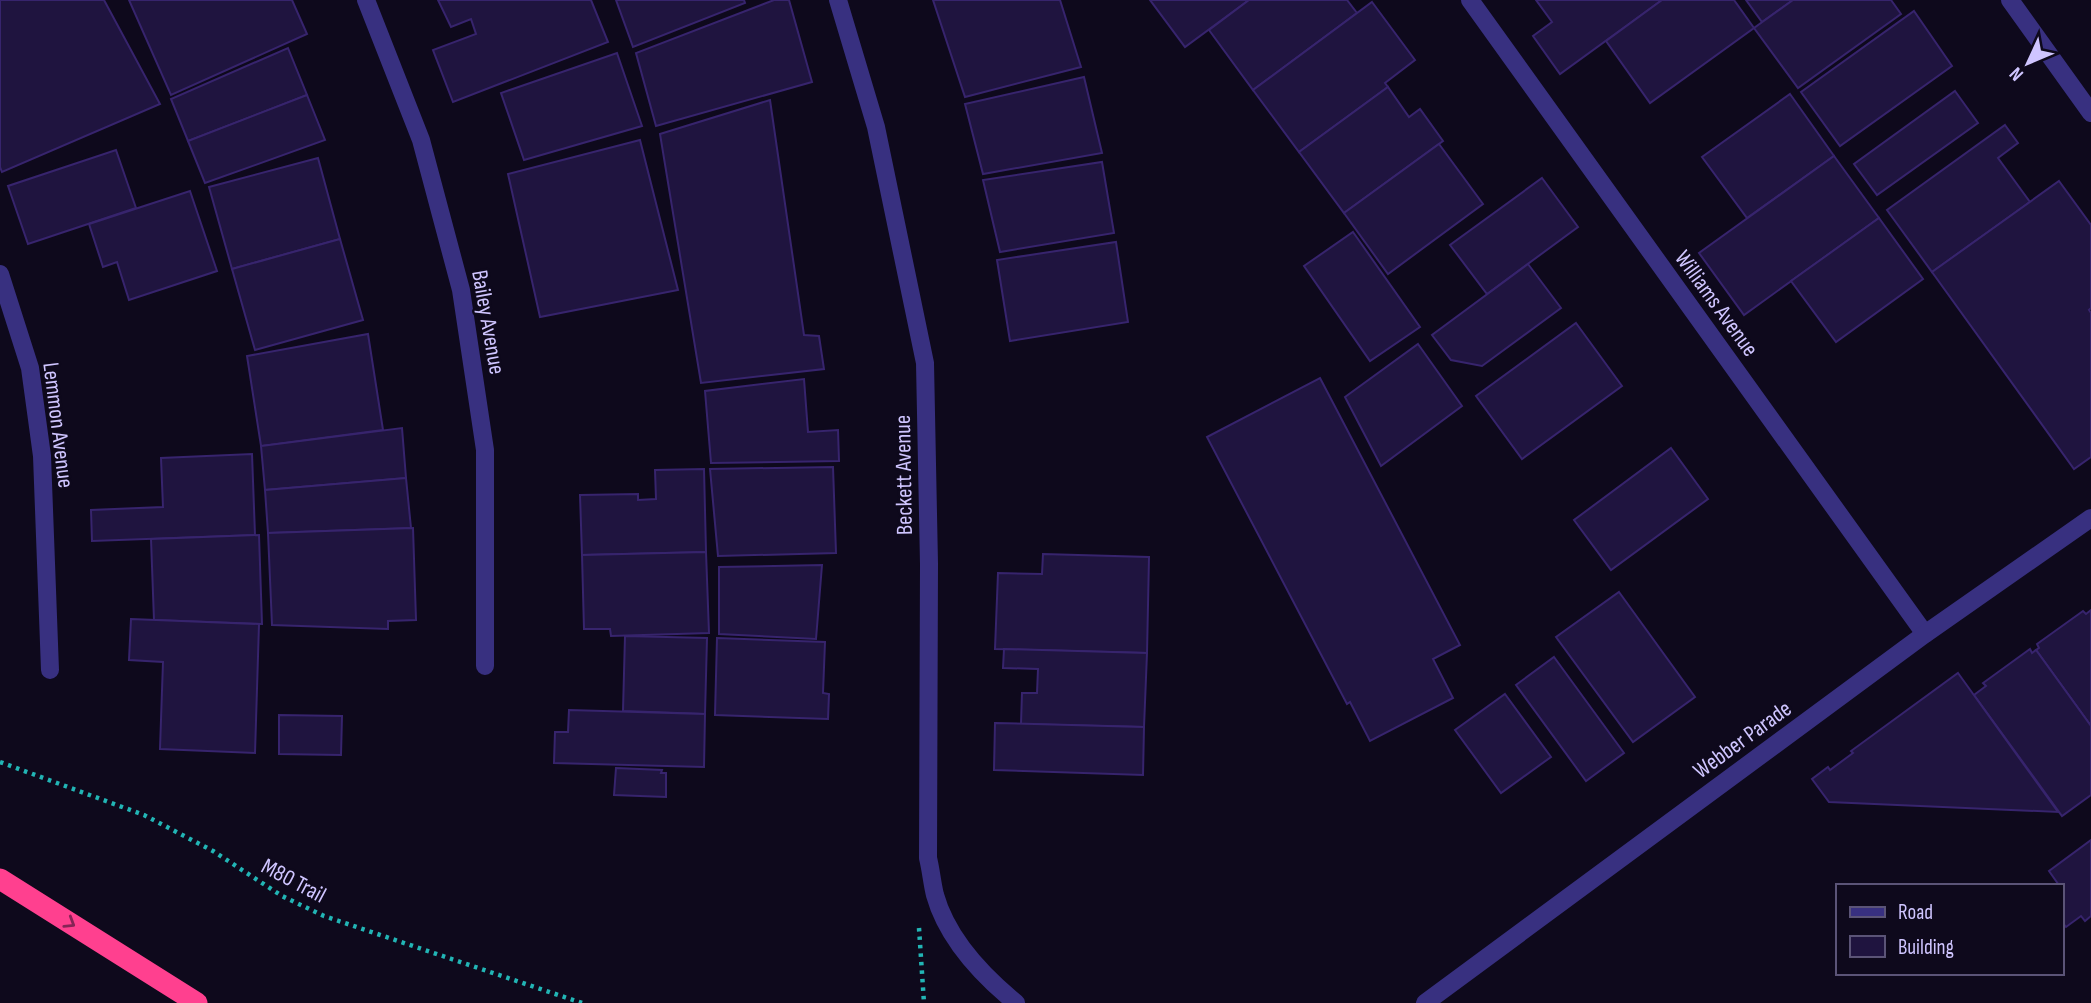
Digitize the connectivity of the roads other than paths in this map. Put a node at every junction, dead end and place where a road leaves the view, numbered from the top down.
1 (366, 0) edge
2 (838, 0) edge
3 (1470, 0) edge
4 (2010, 0) edge
5 (2091, 113) edge
6 (0, 274) edge
7 (2091, 518) edge
8 (1925, 634) junction
9 (485, 666) dead end
10 (50, 670) dead end
11 (0, 879) edge
12 (197, 1003) edge
13 (1016, 1003) edge
14 (1425, 1003) edge

1 - 9 street, Bailey Avenue
2 - 13 street, Beckett Avenue
3 - 8 street, Williams Avenue
4 - 5 street
6 - 10 street, Lemmon Avenue
7 - 8 street, Webber Parade
8 - 14 street, Webber Parade
11 -> 12 highway

